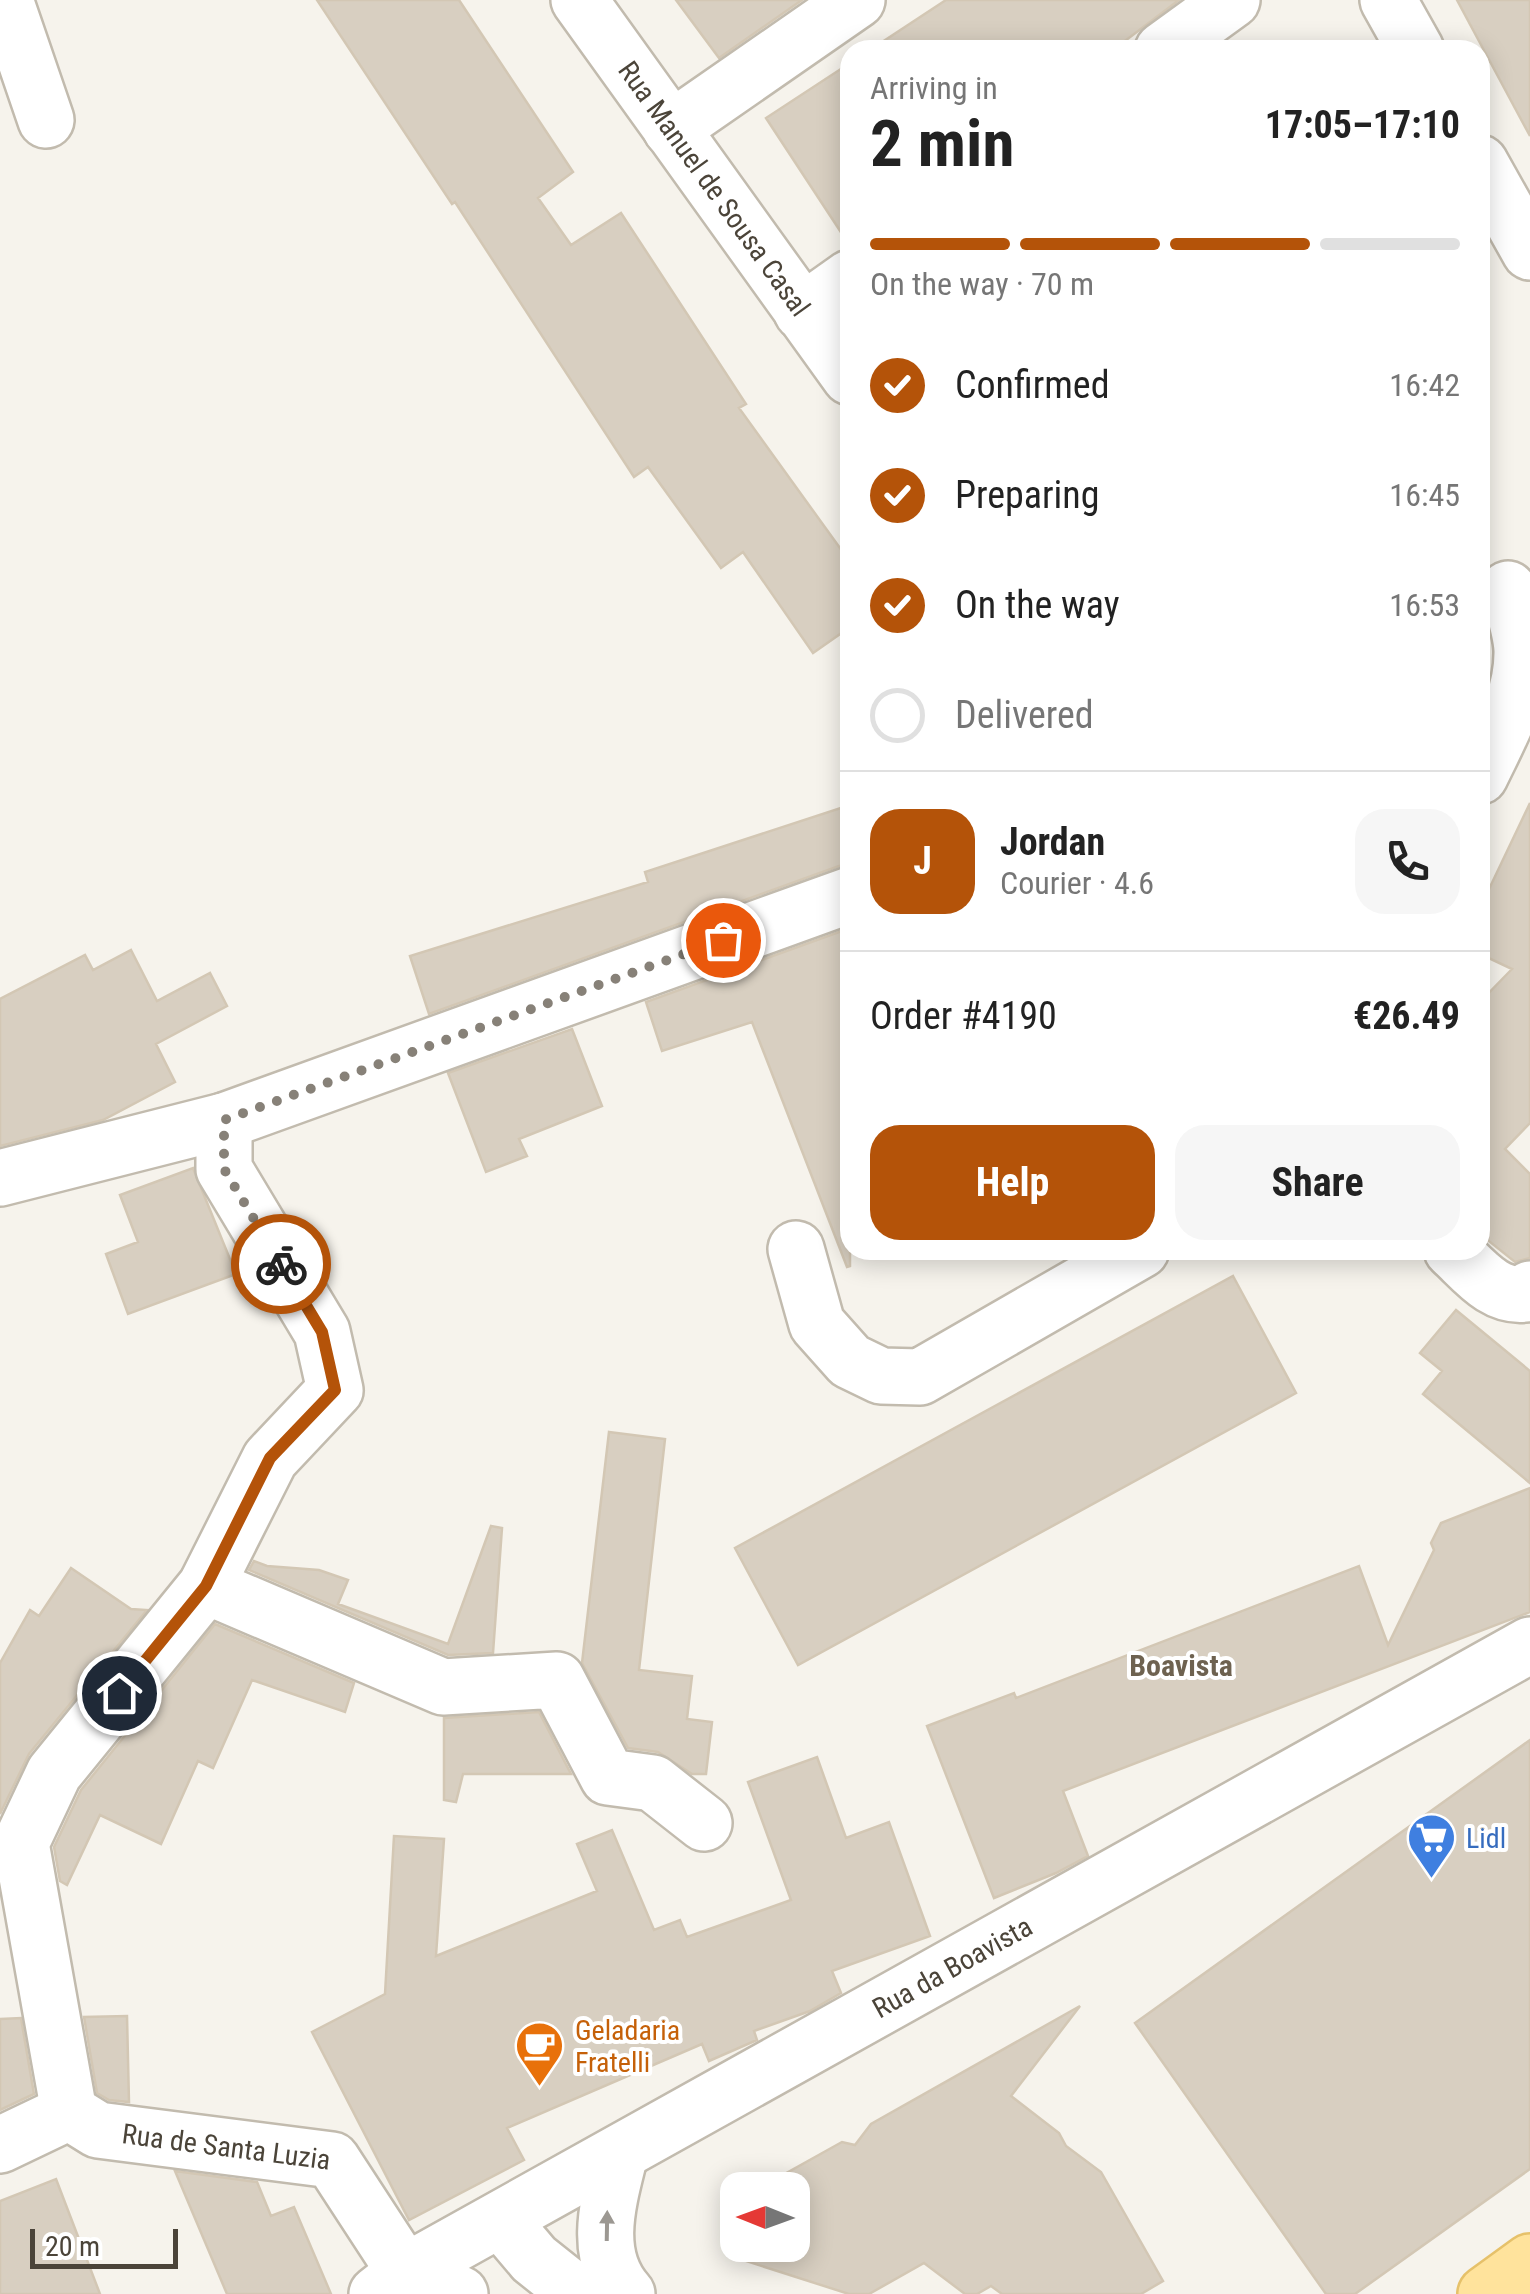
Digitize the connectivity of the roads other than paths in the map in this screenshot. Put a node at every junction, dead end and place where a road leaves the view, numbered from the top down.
1 (5, 0) edge
2 (579, 0) edge
3 (857, 0) edge
4 (1232, 0) edge
5 (1388, 0) edge
6 (1177, 40) edge
7 (1410, 40) edge
8 (46, 120) dead end
9 (671, 129) junction
10 (1490, 181) edge
11 (1530, 252) edge
12 (840, 285) edge
13 (802, 312) junction
14 (840, 363) edge
15 (1506, 589) edge
16 (1490, 754) edge
17 (840, 899) edge
18 (224, 1120) junction
19 (0, 1178) edge
20 (796, 1249) dead end
21 (1125, 1260) edge
22 (1463, 1260) edge
23 (1530, 1289) edge
24 (206, 1586) junction
25 (1530, 1645) edge
26 (704, 1823) dead end
27 (69, 2112) junction
28 (0, 2146) edge
29 (620, 2154) junction
30 (500, 2220) junction
31 (1530, 2262) edge
32 (391, 2283) edge
33 (460, 2294) edge
34 (578, 2294) edge
35 (627, 2294) edge
36 (1486, 2294) edge

1 - 8 street
2 - 9 street, Rua Manuel de Sousa Casal
3 - 9 street
4 - 6 street
5 - 7 street
9 - 13 street, Rua Manuel de Sousa Casal
10 - 11 street
12 - 13 street
13 - 14 street, Rua Manuel de Sousa Casal
15 - 16 street
17 - 18 street
18 - 19 street
18 - 24 street
20 - 21 street
22 - 23 street
24 - 26 street
24 - 27 street
25 - 29 street, Rua da Boavista
27 - 28 street
27 - 32 street, Rua de Santa Luzia
29 - 30 street, Rua da Boavista
35 -> 29 street
30 - 32 street, Rua da Boavista
30 - 34 street
31 - 36 main road
32 - 33 street

